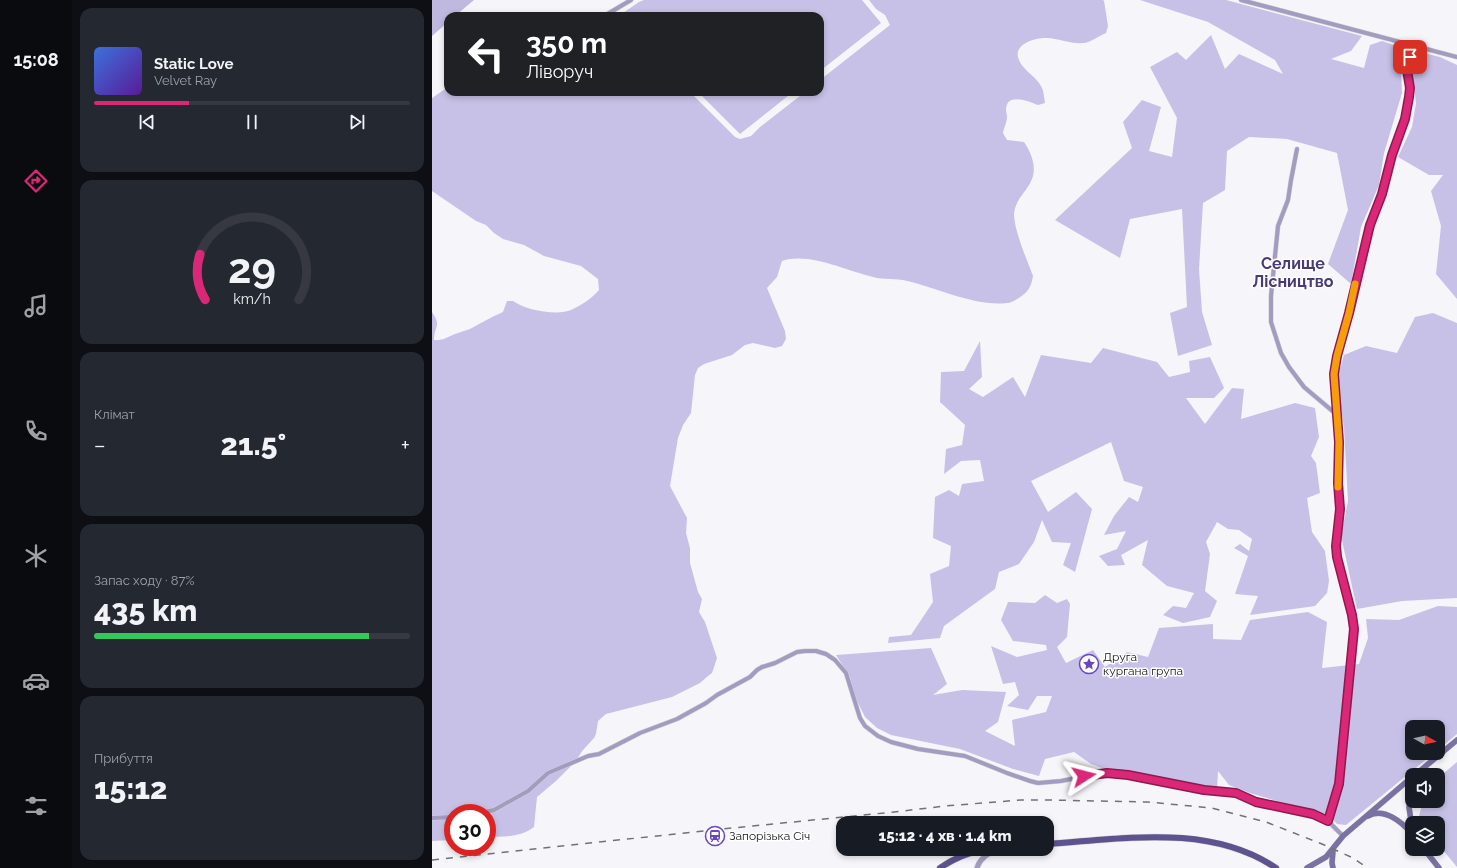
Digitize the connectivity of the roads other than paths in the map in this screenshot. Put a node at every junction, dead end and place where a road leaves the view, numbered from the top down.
1 (631, 0) edge
2 (1241, 0) edge
3 (611, 12) edge
4 (1414, 46) junction
5 (1457, 57) edge
6 (1297, 149) dead end
7 (1336, 414) junction
8 (1457, 740) edge
9 (1445, 750) edge
10 (1433, 760) edge
11 (1434, 760) edge
12 (1423, 768) edge
13 (1428, 768) edge
14 (1405, 783) edge
15 (496, 809) edge
16 (444, 817) edge
17 (432, 818) edge
18 (1360, 820) junction
19 (1328, 821) junction
20 (1405, 827) edge
21 (1343, 836) junction
22 (1054, 844) edge
23 (1333, 851) junction
24 (961, 856) edge
25 (985, 856) edge
26 (1430, 856) edge
27 (940, 868) edge
28 (977, 868) edge
29 (1276, 868) edge
30 (1307, 868) edge
31 (1333, 868) edge
32 (1439, 868) edge

1 - 3 street
2 - 4 street
4 - 5 street
4 - 7 street
6 - 7 street
7 - 19 street
8 - 9 main road
10 - 12 main road
11 - 13 main road
14 - 18 main road
15 - 19 street
16 - 17 street
18 - 20 main road
18 - 21 main road
19 - 21 street
21 - 23 main road
22 - 29 main road
23 - 30 main road
23 - 31 main road
24 - 27 main road
25 - 28 street
26 - 32 main road

